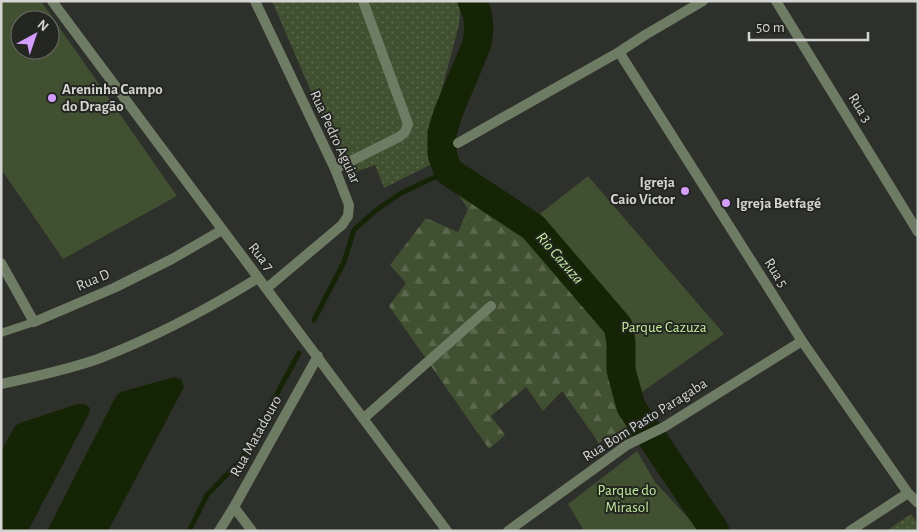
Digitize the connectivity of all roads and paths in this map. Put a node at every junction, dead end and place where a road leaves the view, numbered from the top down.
1 (52, 1) edge
2 (255, 1) edge
3 (363, 1) edge
4 (703, 1) edge
5 (776, 1) edge
6 (619, 52) junction
7 (458, 143) dead end
8 (335, 169) junction
9 (222, 230) junction
10 (918, 232) edge
11 (1, 263) edge
12 (5, 278) edge
13 (258, 278) junction
14 (267, 288) junction
15 (491, 306) dead end
16 (34, 322) junction
17 (1, 333) edge
18 (802, 341) junction
19 (318, 356) junction
20 (1, 384) edge
21 (364, 418) junction
22 (908, 493) junction
23 (918, 503) edge
24 (234, 507) junction
25 (219, 531) edge
26 (252, 531) edge
27 (447, 531) edge
28 (508, 531) edge
29 (850, 531) edge

1 - 9 street, Rua 7
2 - 8 street, Rua Pedro Aguiar
3 - 8 street
4 - 6 street
5 - 10 street, Rua 3
6 - 7 street
6 - 18 street, Rua 5
8 - 14 street, Rua Pedro Aguiar
9 - 13 street, Rua 7
9 - 16 street, Rua D
11 - 12 street
12 - 16 street
13 - 14 street, Rua 7
13 - 20 street
14 - 19 street, Rua 7
15 - 21 street
16 - 17 lane
18 - 22 street, Rua 5
18 - 28 street, Rua Bom Pasto Paragaba
19 - 21 street, Rua 7
19 - 24 street, Rua Matadouro
21 - 27 street, Rua 7
22 - 23 street, Rua 5
22 - 29 street
24 - 25 street, Rua Matadouro
24 - 26 street

